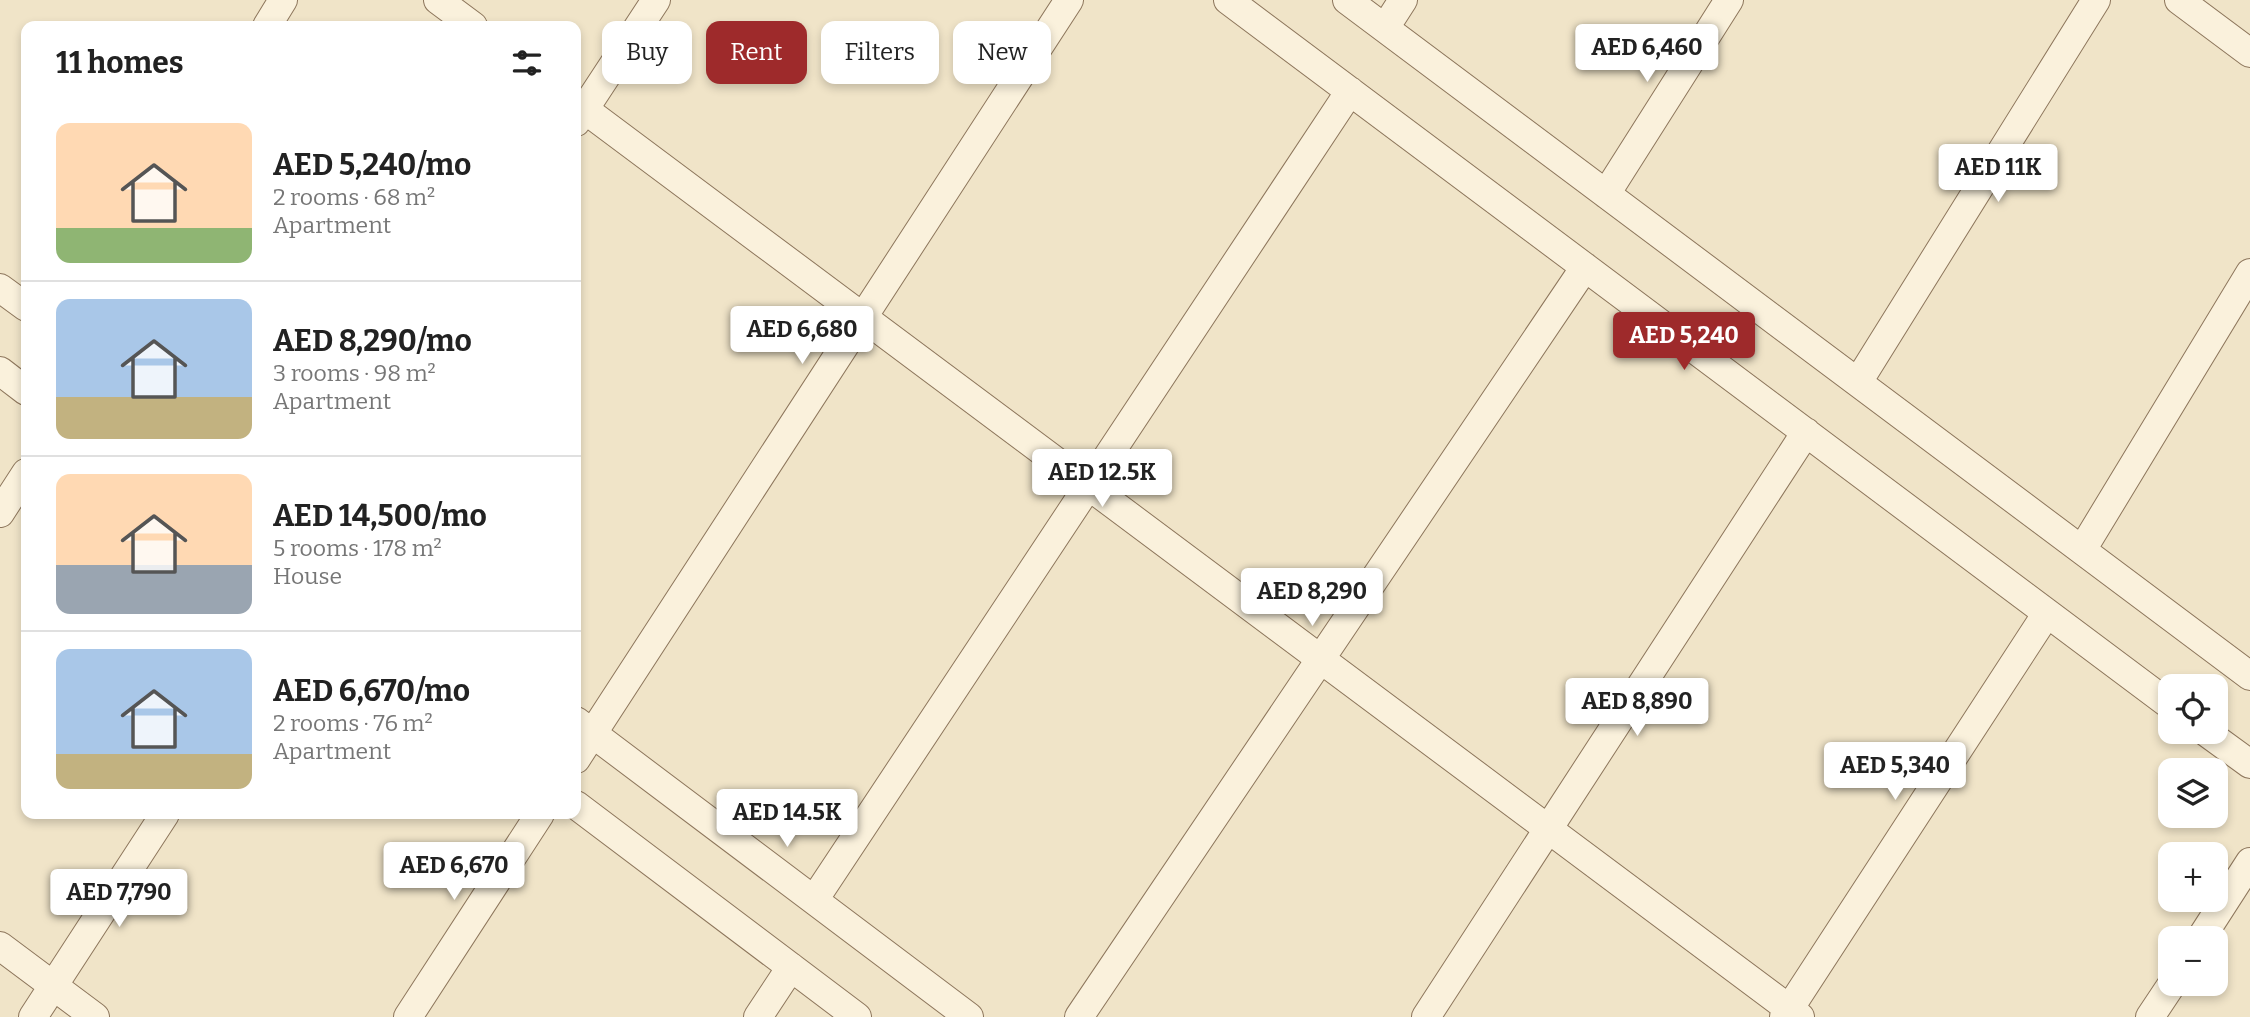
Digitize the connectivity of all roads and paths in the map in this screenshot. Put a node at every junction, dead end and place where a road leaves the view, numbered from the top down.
1 (283, 0) edge
2 (438, 0) edge
3 (656, 0) edge
4 (1069, 0) edge
5 (1228, 0) edge
6 (1347, 0) edge
7 (1403, 0) edge
8 (1729, 0) edge
9 (2096, 0) edge
10 (2179, 0) edge
11 (270, 21) edge
12 (466, 21) edge
13 (1385, 29) junction
14 (2250, 53) edge
15 (1350, 91) junction
16 (581, 108) edge
17 (581, 114) edge
18 (1606, 194) junction
19 (1585, 267) junction
20 (2250, 273) edge
21 (0, 288) edge
22 (21, 303) edge
23 (863, 317) junction
24 (0, 371) edge
25 (1858, 382) junction
26 (21, 387) edge
27 (1806, 432) junction
28 (21, 481) edge
29 (1088, 485) junction
30 (0, 513) edge
31 (2082, 550) junction
32 (2047, 613) junction
33 (1321, 659) junction
34 (2250, 676) edge
35 (2158, 696) edge
36 (584, 727) edge
37 (2222, 744) edge
38 (2250, 764) edge
39 (581, 809) edge
40 (162, 819) edge
41 (537, 819) edge
42 (1548, 829) junction
43 (2250, 862) edge
44 (814, 900) junction
45 (2209, 926) edge
46 (0, 946) edge
47 (790, 967) junction
48 (53, 986) junction
49 (2164, 996) edge
50 (1791, 1014) edge
51 (33, 1017) edge
52 (95, 1017) edge
53 (408, 1017) edge
54 (758, 1017) edge
55 (858, 1017) edge
56 (969, 1017) edge
57 (1079, 1017) edge
58 (1426, 1017) edge
59 (2150, 1017) edge

1 - 11 street
2 - 12 street
3 - 16 street
4 - 23 street
5 - 15 street
6 - 13 street
7 - 13 street
8 - 18 street
9 - 25 street
10 - 14 street
13 - 18 street
15 - 19 street
15 - 29 street
17 - 23 street
18 - 25 street
19 - 27 street
19 - 33 street
20 - 31 street
21 - 22 street
23 - 29 street
23 - 36 street
24 - 26 street
25 - 31 street
27 - 32 street
27 - 42 street
28 - 30 street
29 - 33 street
29 - 44 street
31 - 34 street
32 - 35 street
32 - 50 street
33 - 42 street
33 - 57 street
36 - 44 street
37 - 38 street
39 - 47 street
40 - 48 street
41 - 53 street
42 - 50 street
42 - 58 street
43 - 45 street
44 - 56 street
46 - 48 street
47 - 54 street
47 - 55 street
48 - 51 street
48 - 52 street
49 - 59 street

